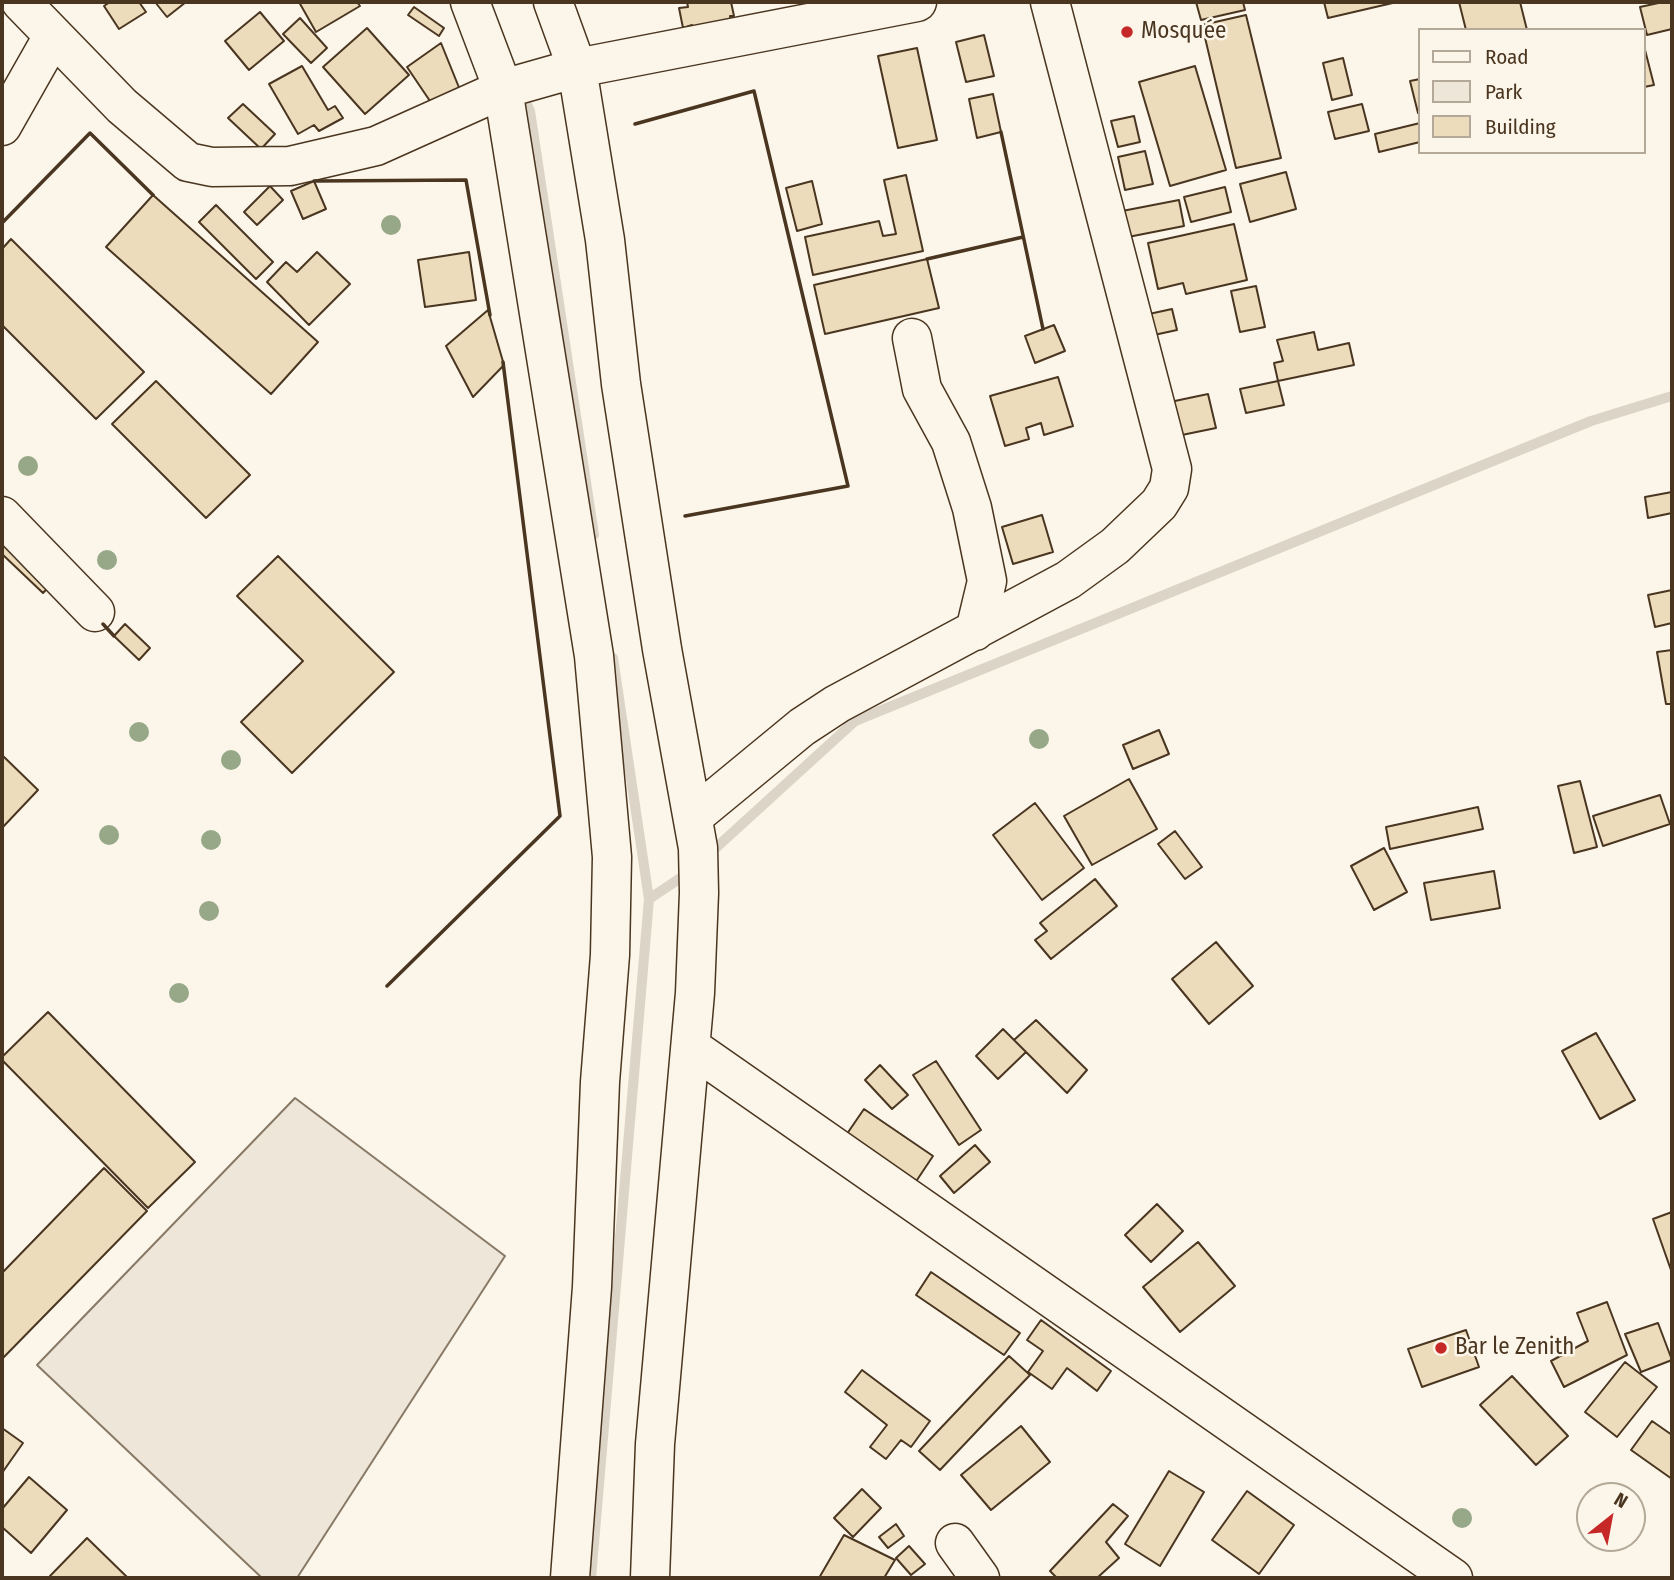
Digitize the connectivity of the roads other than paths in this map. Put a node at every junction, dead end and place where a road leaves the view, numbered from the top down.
1 (21, 2) edge
2 (470, 2) edge
3 (553, 2) edge
4 (917, 2) edge
5 (1050, 2) edge
6 (53, 36) junction
7 (577, 68) junction
8 (503, 89) junction
9 (2, 125) edge
10 (912, 338) dead end
11 (2, 516) edge
12 (95, 612) dead end
13 (975, 631) junction
14 (696, 832) junction
15 (691, 1046) junction
16 (955, 1543) dead end
17 (570, 1578) edge
18 (650, 1578) edge
19 (979, 1578) edge
20 (1453, 1578) edge

1 - 6 street
2 - 8 street
3 - 7 street
4 - 7 street
5 - 13 street
6 - 8 street
6 - 9 street
7 - 8 street
7 - 14 street
8 - 17 street
10 - 13 street
11 - 12 street
13 - 14 street
14 - 15 street
15 - 18 street
15 - 20 street
16 - 19 street

